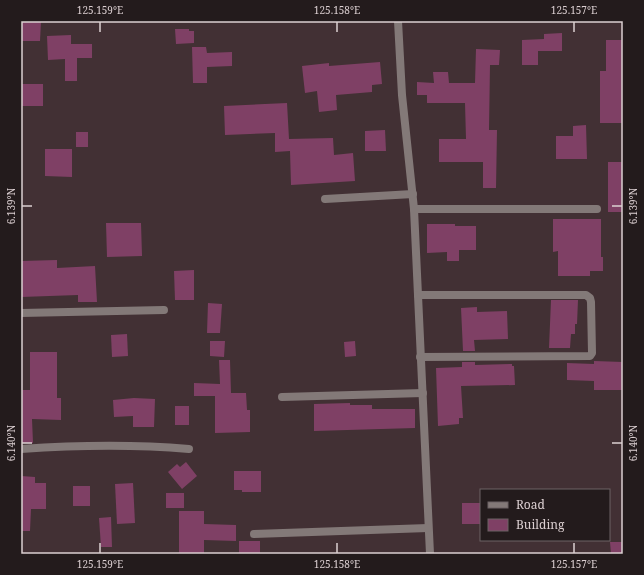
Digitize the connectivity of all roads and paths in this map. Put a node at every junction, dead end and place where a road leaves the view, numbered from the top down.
1 (398, 21) edge
2 (413, 194) junction
3 (325, 199) dead end
4 (414, 209) junction
5 (597, 209) dead end
6 (418, 295) junction
7 (164, 310) dead end
8 (21, 313) edge
9 (420, 357) junction
10 (423, 393) junction
11 (282, 397) dead end
12 (21, 449) edge
13 (189, 449) dead end
14 (428, 528) junction
15 (254, 534) dead end
16 (430, 554) edge

1 - 2 street
2 - 3 street
2 - 4 street
4 - 5 street
4 - 6 street
6 - 9 street
6 - 9 street
7 - 8 street
9 - 10 street
10 - 11 street
10 - 14 street
12 - 13 street
14 - 15 street
14 - 16 street

